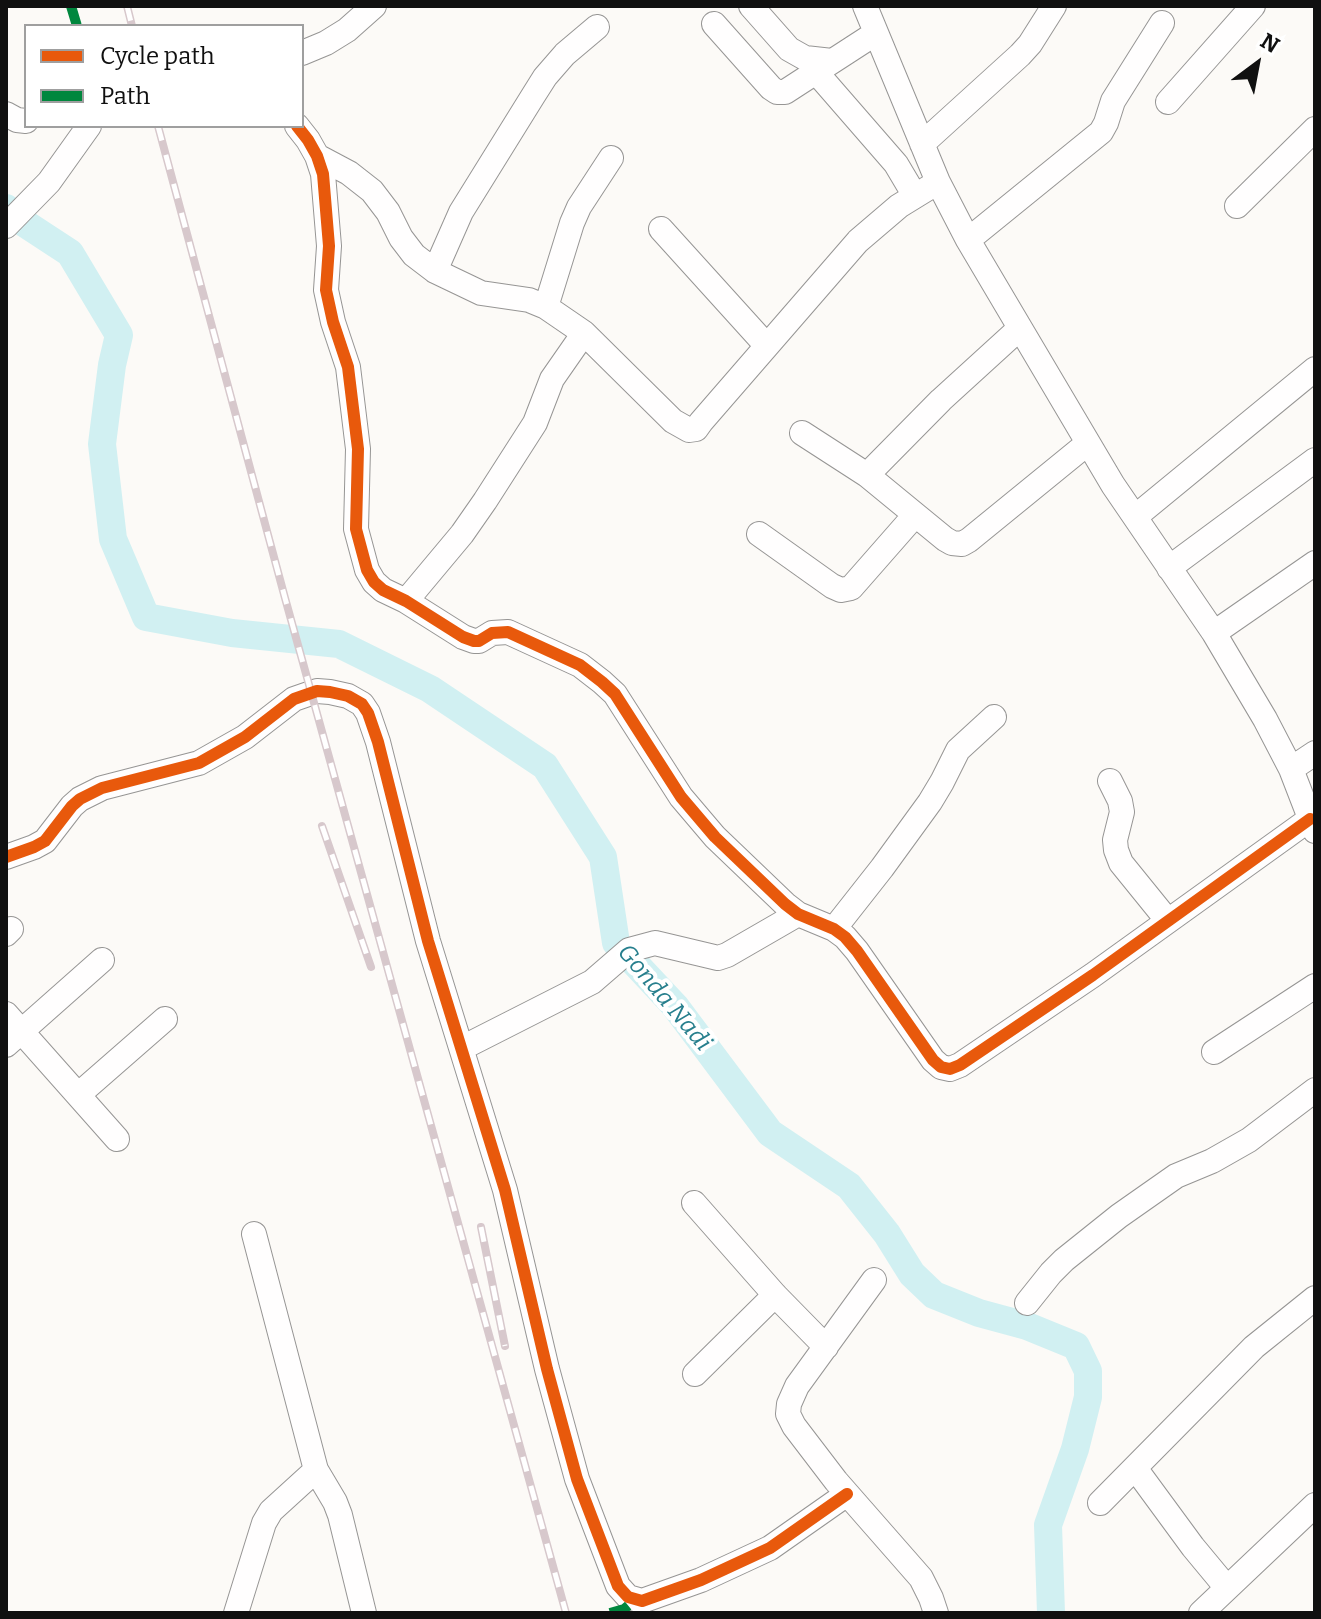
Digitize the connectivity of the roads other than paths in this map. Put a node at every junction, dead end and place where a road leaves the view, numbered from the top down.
1 (374, 6) edge
2 (751, 6) edge
3 (865, 6) edge
4 (1054, 6) edge
5 (1253, 6) edge
6 (1162, 23) dead end
7 (714, 24) dead end
8 (597, 27) dead end
9 (876, 33) junction
10 (304, 52) edge
11 (824, 66) junction
12 (1168, 102) dead end
13 (88, 128) edge
14 (298, 128) edge
15 (1315, 129) edge
16 (922, 144) junction
17 (317, 156) junction
18 (611, 158) dead end
19 (938, 182) junction
20 (915, 196) junction
21 (1237, 206) dead end
22 (6, 226) edge
23 (661, 229) dead end
24 (968, 240) junction
25 (435, 271) junction
26 (546, 307) junction
27 (1020, 328) junction
28 (584, 333) junction
29 (766, 345) junction
30 (1315, 369) edge
31 (802, 433) dead end
32 (1088, 443) junction
33 (1315, 460) edge
34 (867, 475) junction
35 (915, 515) junction
36 (1135, 517) junction
37 (759, 534) dead end
38 (1315, 563) edge
39 (1169, 568) junction
40 (406, 601) junction
41 (1214, 633) junction
42 (994, 717) dead end
43 (1315, 753) edge
44 (1291, 769) junction
45 (1110, 781) dead end
46 (1313, 825) edge
47 (6, 857) edge
48 (798, 914) junction
49 (1168, 921) junction
50 (834, 929) junction
51 (102, 960) dead end
52 (1315, 986) edge
53 (165, 1019) dead end
54 (11, 1030) edge
55 (462, 1048) junction
56 (1214, 1052) dead end
57 (1315, 1090) edge
58 (78, 1095) junction
59 (117, 1139) dead end
60 (694, 1203) dead end
61 (254, 1234) dead end
62 (874, 1280) dead end
63 (775, 1295) junction
64 (1315, 1298) edge
65 (1027, 1303) dead end
66 (826, 1347) junction
67 (695, 1374) dead end
68 (1135, 1468) junction
69 (316, 1470) junction
70 (847, 1494) junction
71 (1100, 1503) dead end
72 (1315, 1505) edge
73 (1227, 1588) junction
74 (236, 1613) edge
75 (364, 1613) edge
76 (936, 1613) edge
77 (1201, 1613) edge

1 - 10 street
2 - 11 street
3 - 9 street
4 - 16 street
5 - 12 street
6 - 24 street
7 - 11 street
8 - 25 street
9 - 11 street
9 - 16 street
11 - 20 street
13 - 22 street
14 - 17 street
15 - 21 street
16 - 19 street
17 - 25 street
17 - 40 street
18 - 26 street
19 - 20 street
19 - 24 street
20 - 29 street
23 - 29 street
24 - 27 street
25 - 26 street
26 - 28 street
27 - 32 street
27 - 34 street
28 - 29 street
28 - 40 street
30 - 36 street
31 - 34 street
32 - 35 street
32 - 36 street
33 - 39 street
34 - 35 street
35 - 37 street
36 - 39 street
38 - 41 street
39 - 41 street
40 - 48 street
41 - 44 street
42 - 50 street
43 - 44 street
44 - 46 street
45 - 49 street
46 - 49 street
47 - 55 street
48 - 50 street
48 - 55 street
49 - 50 street
51 - 54 street
52 - 56 street
53 - 58 street
54 - 58 street
55 - 70 street
57 - 65 street
58 - 59 street
60 - 63 street
61 - 69 street
62 - 66 street
63 - 66 street
63 - 67 street
64 - 68 street
66 - 70 street
68 - 71 street
68 - 73 street
69 - 74 street
69 - 75 street
70 - 76 street
72 - 73 street
73 - 77 street

